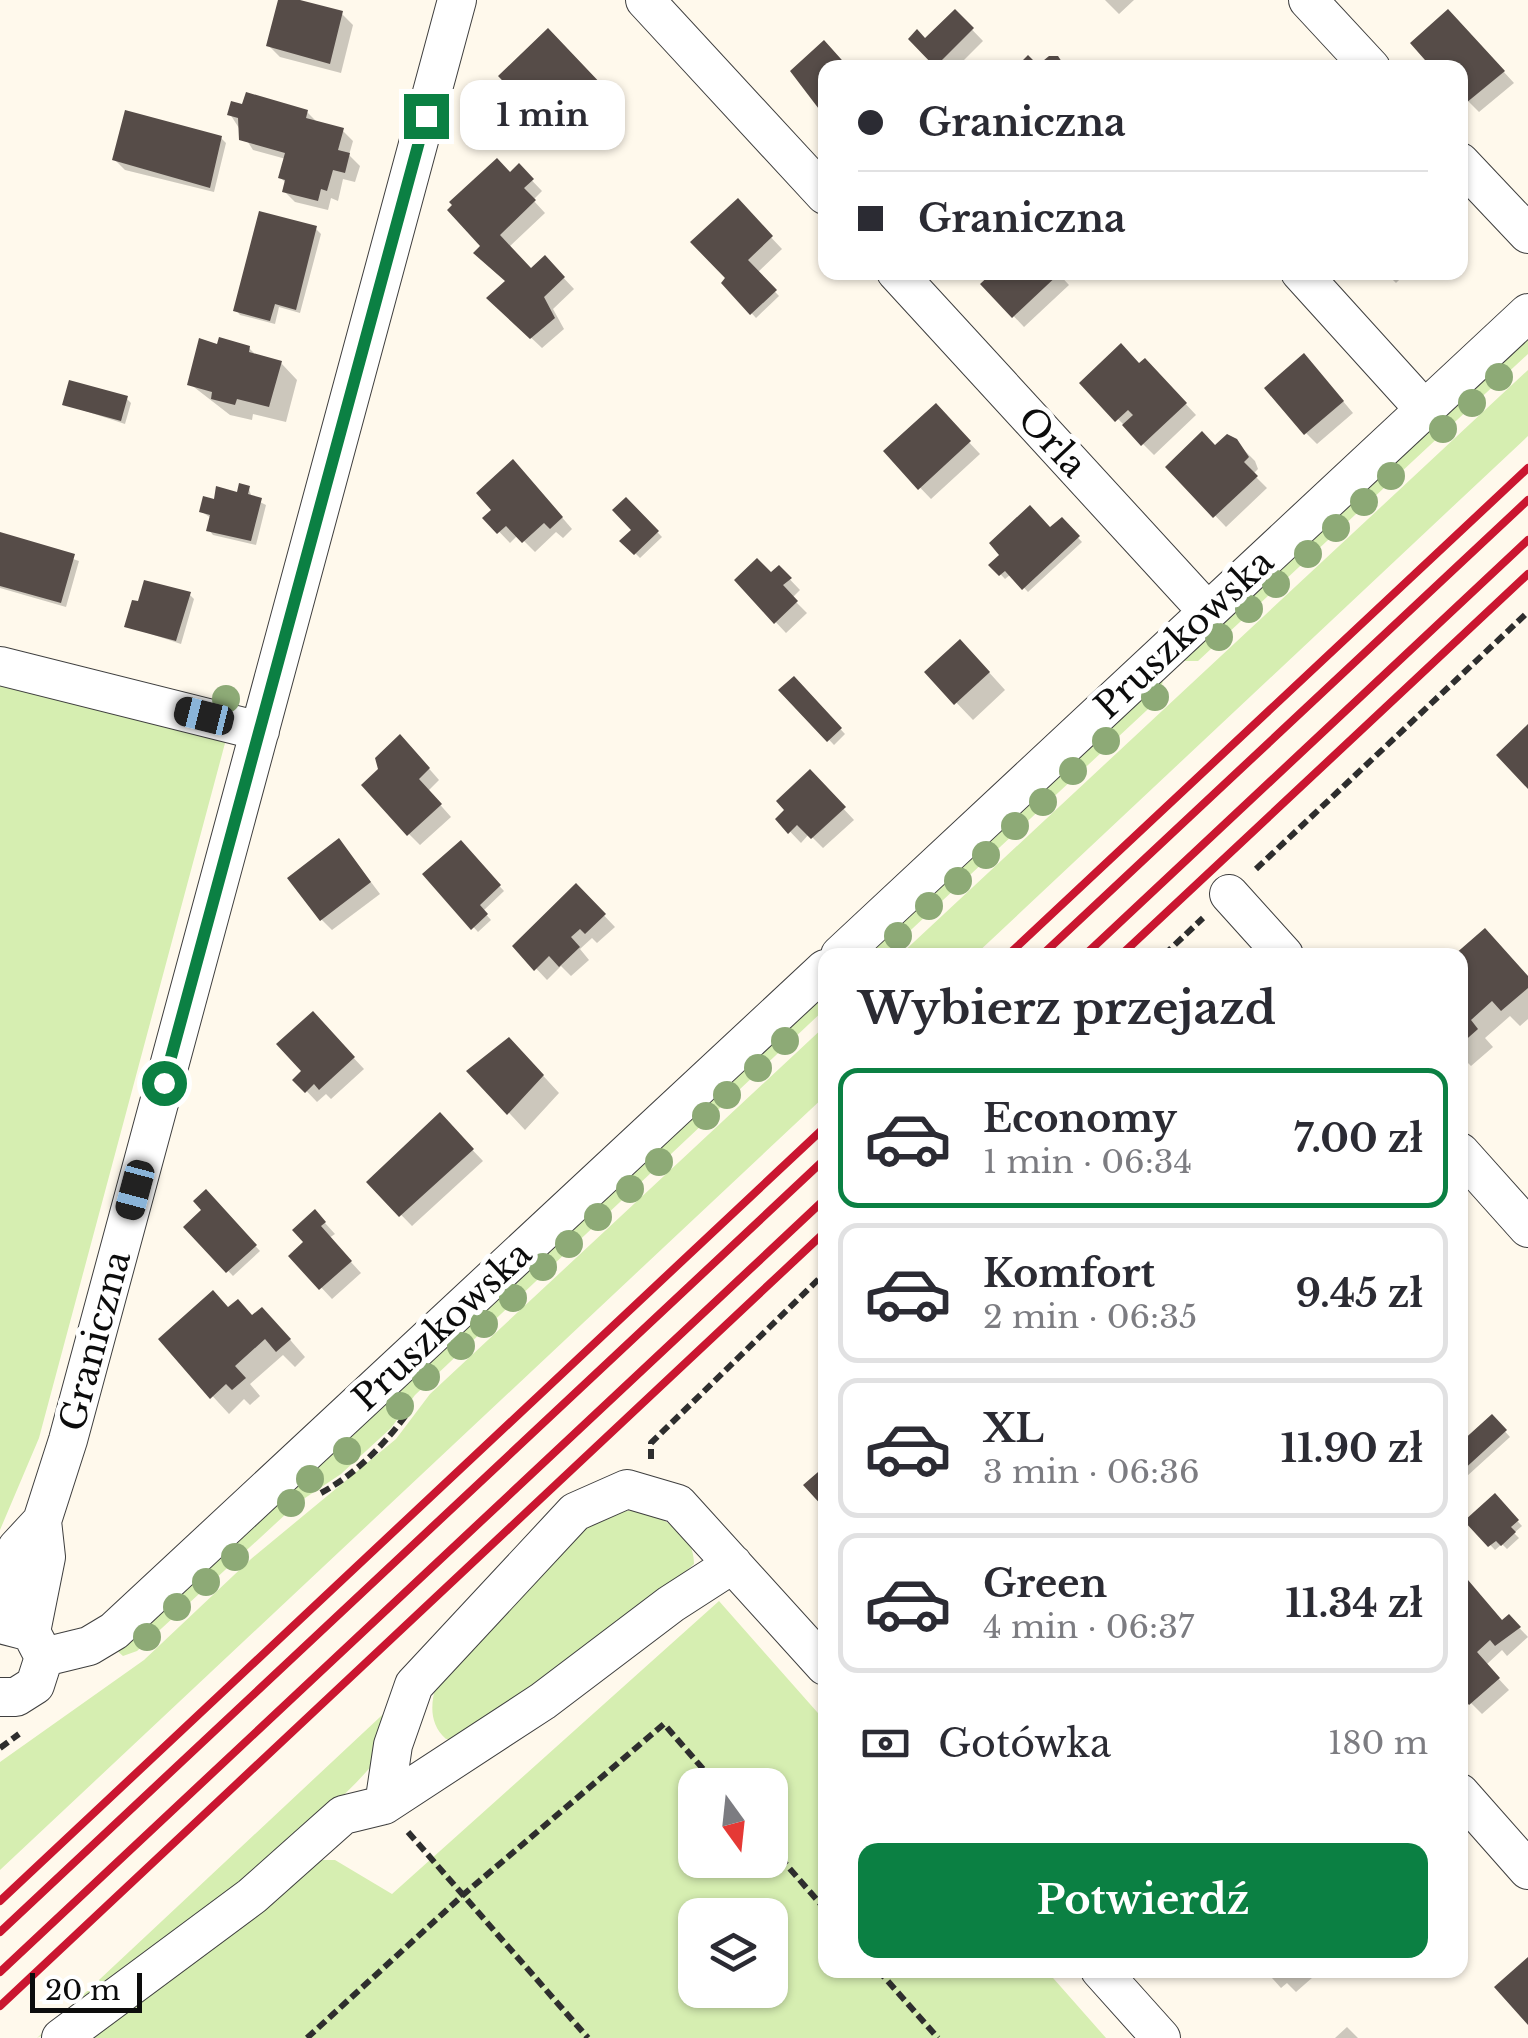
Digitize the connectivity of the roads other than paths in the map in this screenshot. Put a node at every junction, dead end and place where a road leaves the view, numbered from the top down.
1 (456, 0) edge
2 (645, 0) edge
3 (1308, 0) edge
4 (1364, 60) edge
5 (1468, 170) edge
6 (818, 188) edge
7 (1528, 234) edge
8 (903, 280) edge
9 (1307, 280) edge
10 (1528, 313) edge
11 (1424, 410) junction
12 (1208, 612) junction
13 (0, 666) edge
14 (260, 731) junction
15 (1229, 894) road end
16 (848, 948) edge
17 (1278, 948) edge
18 (818, 976) edge
19 (1468, 1161) edge
20 (1528, 1228) edge
21 (42, 1521) junction
22 (733, 1564) junction
23 (0, 1610) edge
24 (25, 1638) edge
25 (818, 1658) edge
26 (5, 1703) edge
27 (1468, 1802) edge
28 (384, 1805) junction
29 (1528, 1870) edge
30 (1107, 1978) edge
31 (60, 2038) edge
32 (1161, 2038) edge

1 - 14 street, Graniczna
2 - 6 street
3 - 4 street
5 - 7 street
8 - 12 street, Orla
9 - 11 street
10 - 11 street, Pruszkowska
11 - 12 street, Pruszkowska
12 - 16 street, Pruszkowska
13 - 14 street
14 - 21 street, Graniczna
15 - 17 street
18 - 24 street, Pruszkowska
19 - 20 street
21 - 23 street, Graniczna
21 - 24 street, Graniczna
22 - 25 street
22 - 28 street
22 - 28 street
24 - 26 street
27 - 29 street
28 - 31 street
30 - 32 street

